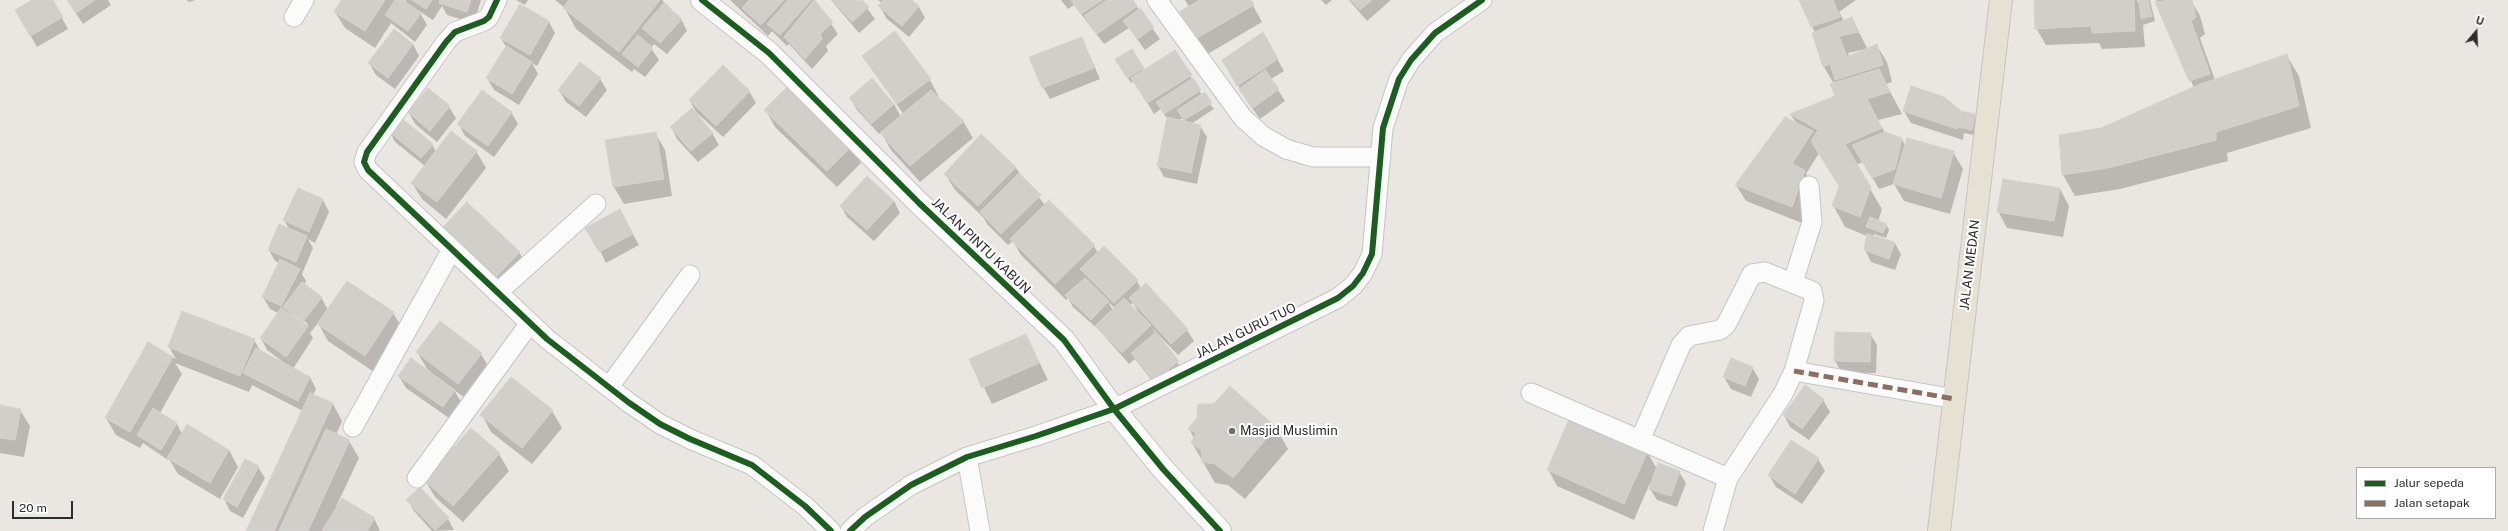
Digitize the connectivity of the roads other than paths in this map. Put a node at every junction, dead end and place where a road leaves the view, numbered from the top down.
1 (304, 0) edge
2 (496, 0) edge
3 (702, 0) edge
4 (1157, 0) edge
5 (1482, 0) edge
6 (2001, 0) edge
7 (294, 17) dead end
8 (1381, 157) junction
9 (1809, 186) dead end
10 (596, 204) dead end
11 (451, 251) junction
12 (690, 275) dead end
13 (1793, 282) junction
14 (497, 293) junction
15 (530, 323) junction
16 (1794, 371) junction
17 (609, 387) junction
18 (1531, 393) dead end
19 (1955, 399) junction
20 (1114, 409) junction
21 (353, 427) dead end
22 (1641, 438) junction
23 (967, 457) junction
24 (417, 478) dead end
25 (1728, 478) junction
26 (831, 531) edge
27 (850, 531) edge
28 (980, 531) edge
29 (1220, 531) edge
30 (1713, 531) edge
31 (1940, 531) edge

1 - 7 street
2 - 11 street
3 - 20 street, JALAN PINTU KABUN
4 - 8 street
5 - 8 street, JALAN GURU TUO
6 - 19 main road, JALAN MEDAN
8 - 20 street, JALAN GURU TUO
9 - 13 street
10 - 14 street
11 - 14 street
11 - 21 street
12 - 17 street
13 - 16 street
13 - 22 street
14 - 15 street
15 - 17 street
15 - 24 street
16 - 19 street
16 - 25 street
17 - 26 street
18 - 22 street
19 - 31 main road, JALAN MEDAN
20 - 23 street, JALAN GURU TUO
20 - 29 street, JALAN PINTU KABUN
22 - 25 street
23 - 27 street, JALAN GURU TUO
23 - 28 street
25 - 30 street

